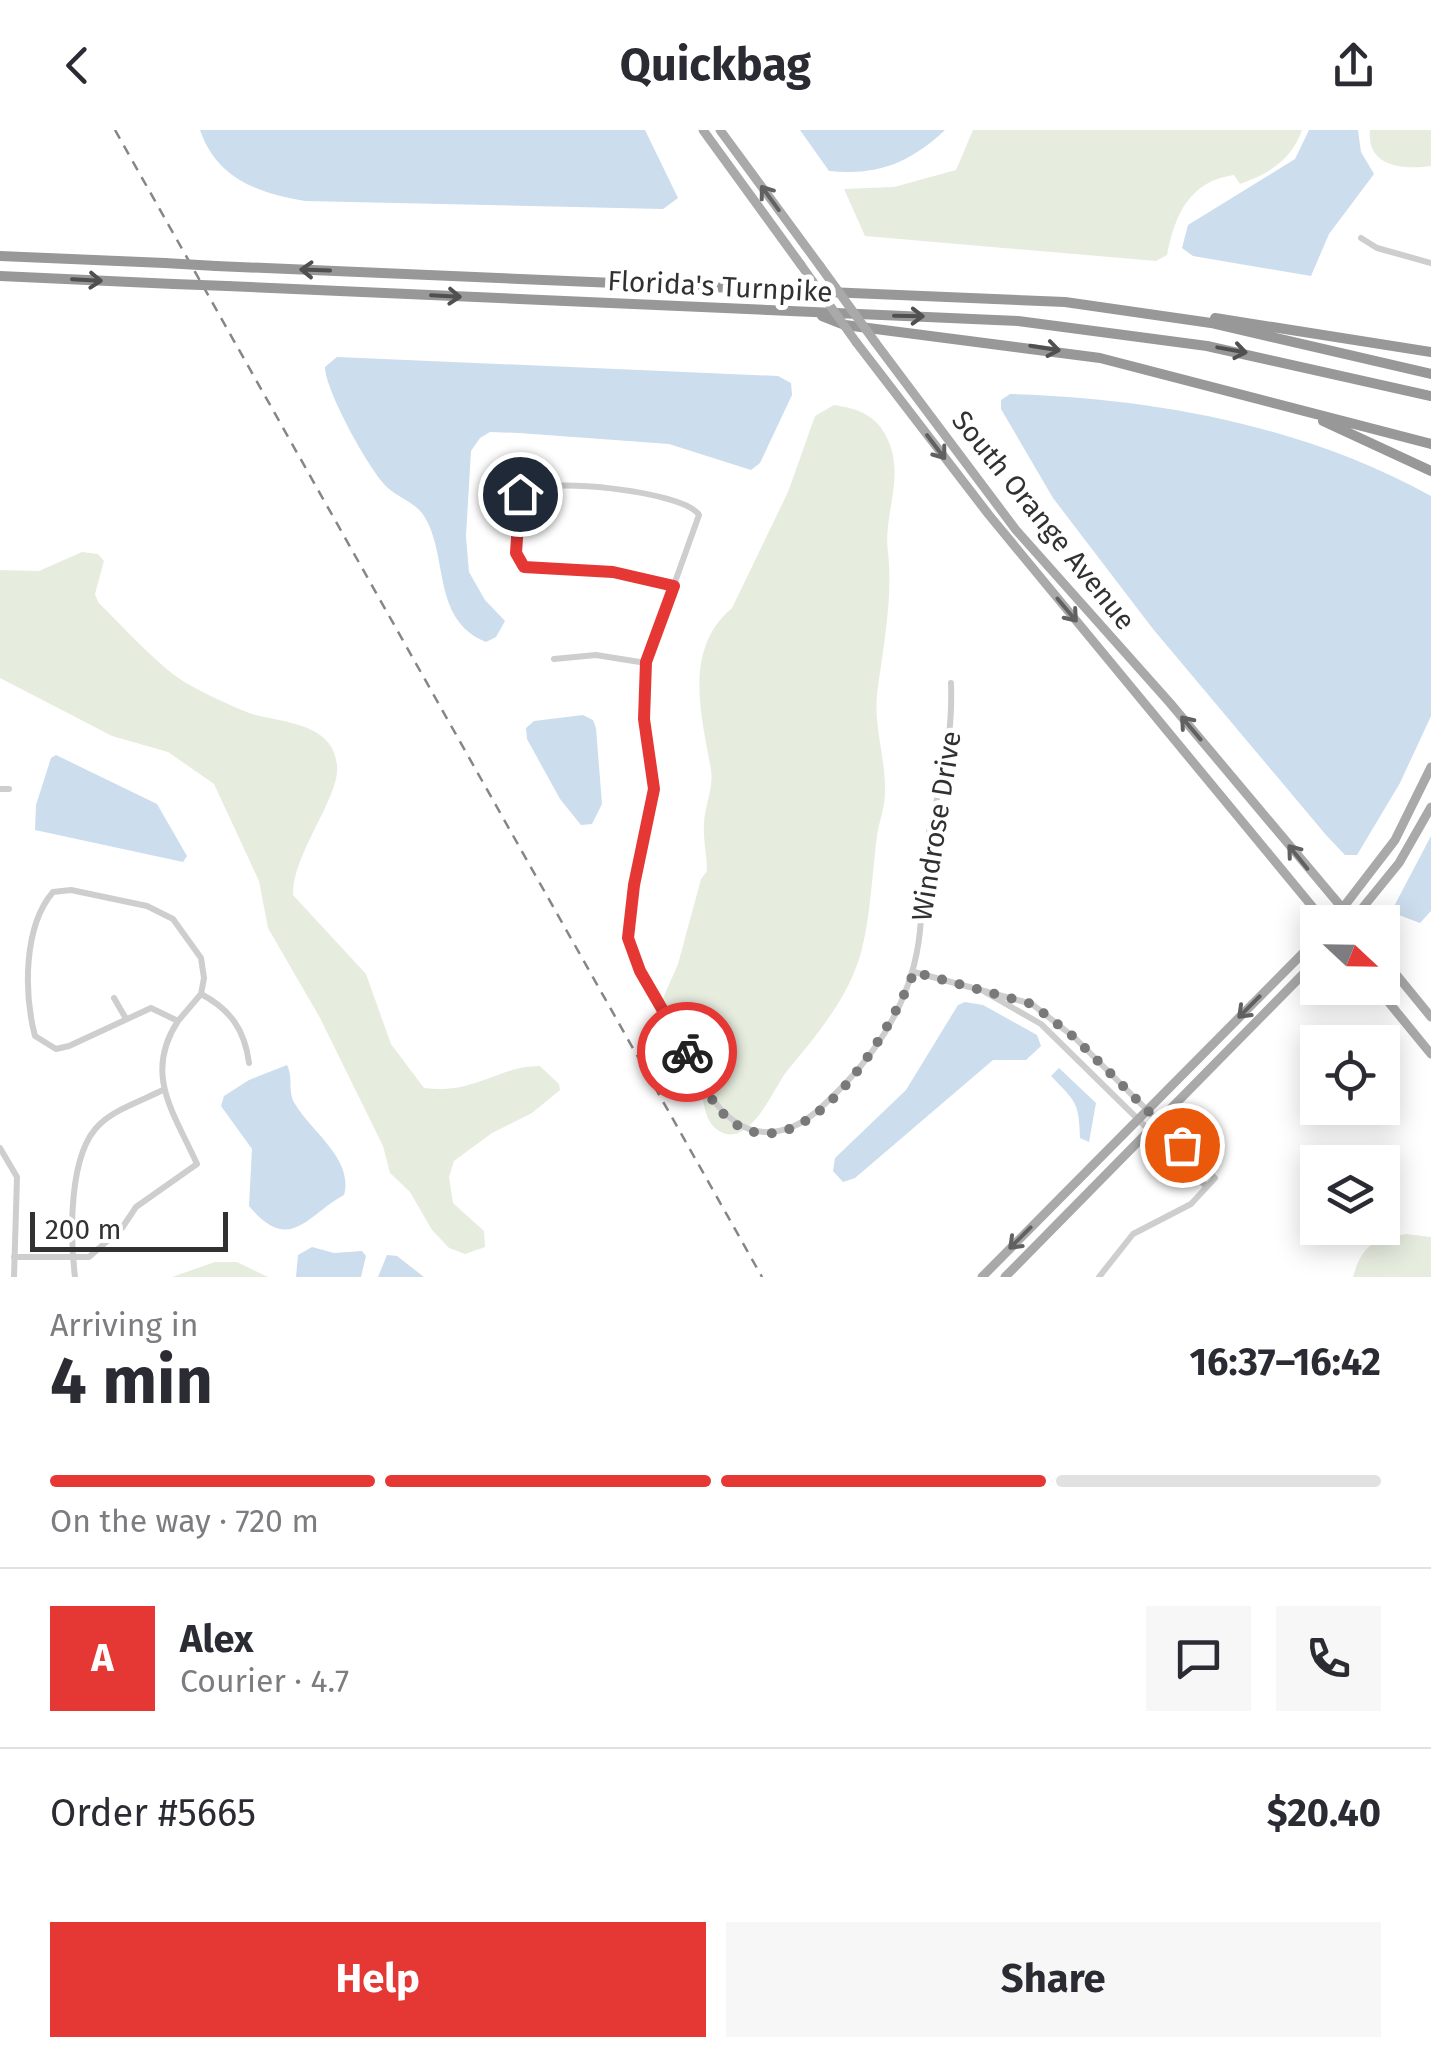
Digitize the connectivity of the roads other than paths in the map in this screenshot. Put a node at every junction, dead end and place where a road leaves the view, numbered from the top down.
1 (703, 130) edge
2 (720, 130) edge
3 (1361, 238) dead end
4 (0, 256) edge
5 (1430, 260) edge
6 (0, 276) edge
7 (1065, 302) junction
8 (811, 312) junction
9 (1431, 352) edge
10 (1431, 374) edge
11 (1431, 396) edge
12 (1260, 400) junction
13 (1431, 444) edge
14 (1431, 471) edge
15 (674, 586) junction
16 (554, 659) dead end
17 (646, 662) junction
18 (951, 683) dead end
19 (1431, 767) edge
20 (1431, 807) edge
21 (1313, 905) edge
22 (1339, 905) edge
23 (1347, 905) edge
24 (1365, 905) edge
25 (1300, 956) edge
26 (914, 972) junction
27 (1300, 977) edge
28 (1400, 980) edge
29 (980, 989) junction
30 (200, 994) junction
31 (114, 998) dead end
32 (1392, 1005) edge
33 (126, 1018) junction
34 (1431, 1018) edge
35 (178, 1021) junction
36 (1075, 1038) junction
37 (1065, 1047) junction
38 (1431, 1054) edge
39 (249, 1063) dead end
40 (163, 1090) junction
41 (1147, 1110) junction
42 (1138, 1120) junction
43 (1158, 1122) junction
44 (1149, 1130) junction
45 (0, 1148) edge
46 (1206, 1187) junction
47 (14, 1256) junction
48 (73, 1258) junction
49 (14, 1277) edge
50 (75, 1277) edge
51 (982, 1277) edge
52 (1004, 1277) edge
53 (1099, 1277) edge

1 -> 21 main road, South Orange Avenue, bridge
22 -> 2 main road, South Orange Avenue, bridge
3 - 5 street
7 -> 4 highway, Florida's Turnpike, bridge
6 -> 8 highway, Florida's Turnpike, bridge
7 - 9 highway
7 - 10 highway, Florida's Turnpike
8 -> 11 highway, Florida's Turnpike
8 -> 12 highway
12 - 13 highway
12 - 14 highway
15 - 15 street, Windrose Drive
15 - 17 street, Windrose Drive
16 - 17 street
17 - 26 street, Windrose Drive
18 - 26 street, Windrose Drive
19 - 23 main road
20 - 24 main road
25 -> 41 main road
26 - 29 street
27 - 43 main road
28 - 34 main road
29 - 36 street
29 - 37 street
30 - 33 street
30 - 35 street
30 - 39 street
31 - 33 street
32 - 38 main road
33 - 35 street
35 - 40 street
36 - 37 street
36 - 41 street
37 - 42 street
40 - 48 street
40 - 48 street
41 - 42 main road
41 - 43 street
42 - 44 street
42 -> 51 main road
43 - 44 main road
43 - 46 street
44 - 46 street
44 - 52 main road
45 - 47 street
46 - 53 street
47 - 48 street
47 - 49 street
48 - 50 street

